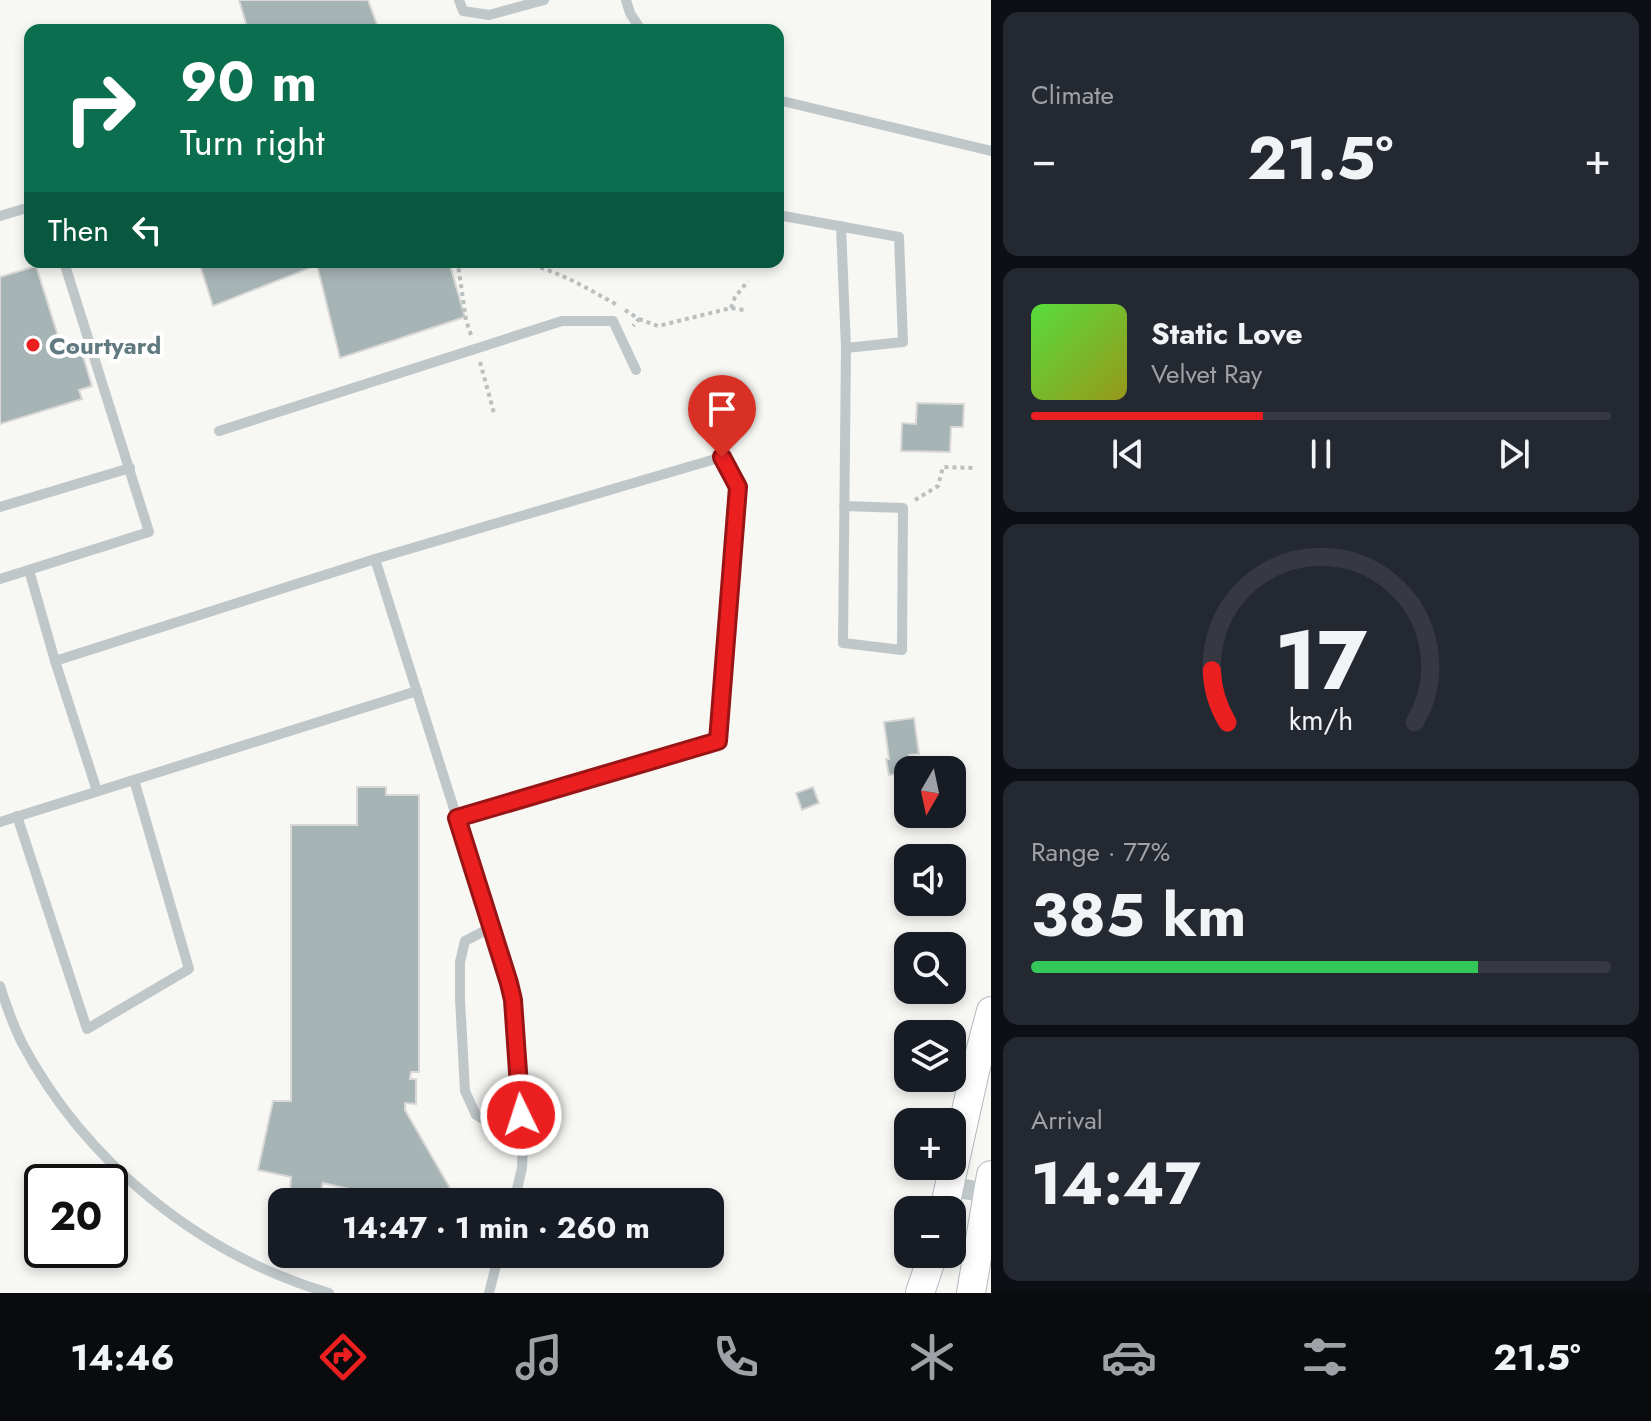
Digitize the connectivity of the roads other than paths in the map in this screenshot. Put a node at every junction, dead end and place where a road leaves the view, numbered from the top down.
1 (459, 0) edge
2 (544, 0) edge
3 (626, 0) edge
4 (637, 24) edge
5 (784, 101) edge
6 (991, 151) edge
7 (24, 209) edge
8 (0, 216) edge
9 (784, 216) edge
10 (841, 226) junction
11 (66, 268) edge
12 (846, 348) junction
13 (636, 370) dead end
14 (219, 431) dead end
15 (130, 468) junction
16 (844, 506) junction
17 (0, 507) edge
18 (375, 559) junction
19 (29, 570) junction
20 (0, 579) edge
21 (55, 661) junction
22 (417, 691) junction
23 (134, 780) junction
24 (97, 791) junction
25 (17, 816) junction
26 (457, 818) junction
27 (0, 822) edge
28 (492, 927) junction
29 (0, 986) edge
30 (991, 1011) edge
31 (523, 1143) junction
32 (990, 1187) edge
33 (517, 1188) edge
34 (947, 1196) edge
35 (955, 1196) edge
36 (495, 1268) edge
37 (928, 1268) edge
38 (315, 1291) edge
39 (329, 1293) edge
40 (489, 1293) edge
41 (920, 1293) edge
42 (971, 1293) edge

1 - 2 lane
3 - 4 lane
5 - 6 lane
7 - 8 lane
9 - 10 lane
10 - 12 lane
10 - 12 lane
11 - 15 lane
12 - 16 lane
13 - 14 lane
15 - 17 lane
15 - 19 lane
16 - 16 lane
18 - 21 lane
18 - 22 lane
18 - 26 lane
19 - 20 lane
19 - 21 lane
21 - 24 lane
22 - 23 lane
22 - 26 lane
23 - 24 lane
23 - 25 lane
24 - 25 lane
25 - 27 lane
26 - 28 lane
28 - 31 lane
28 - 31 lane
29 - 38 lane
30 - 34 main road
31 - 33 lane
32 - 35 street
32 - 42 main road
36 - 40 lane
37 - 41 main road
38 - 39 lane

